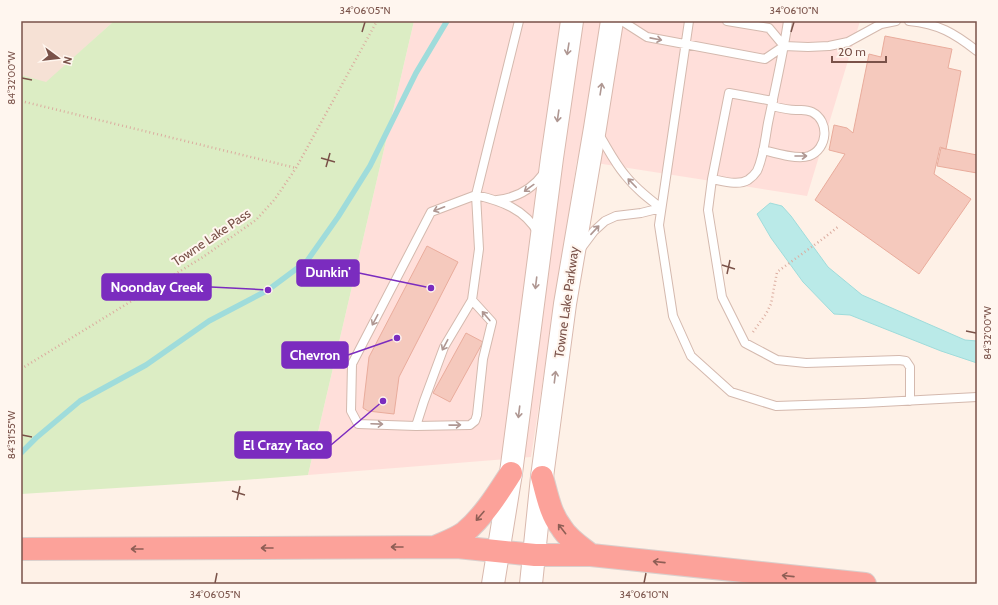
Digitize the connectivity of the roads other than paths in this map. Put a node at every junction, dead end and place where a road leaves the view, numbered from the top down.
1 (518, 21) edge
2 (572, 21) edge
3 (612, 21) edge
4 (622, 21) edge
5 (689, 21) edge
6 (727, 21) edge
7 (788, 21) edge
8 (896, 21) edge
9 (910, 21) edge
10 (686, 44) junction
11 (784, 46) junction
12 (977, 51) edge
13 (772, 104) junction
14 (595, 128) junction
15 (763, 150) junction
16 (552, 158) junction
17 (712, 179) junction
18 (476, 195) junction
19 (495, 200) junction
20 (661, 208) junction
21 (541, 245) junction
22 (572, 261) junction
23 (472, 300) junction
24 (977, 397) edge
25 (910, 401) junction
26 (416, 426) junction
27 (511, 473) junction
28 (542, 477) junction
29 (436, 547) junction
30 (21, 549) edge
31 (499, 551) junction
32 (534, 555) junction
33 (591, 555) junction
34 (493, 584) edge
35 (530, 584) edge
36 (865, 584) edge

1 - 18 lane
2 -> 16 main road
14 -> 3 main road, Towne Lake Parkway
4 -> 10 lane
5 - 10 lane
6 - 11 lane
7 - 11 lane
8 - 11 lane
9 - 12 lane
10 - 11 lane
10 - 20 lane
11 - 13 lane
13 - 15 lane
15 -> 13 lane
13 - 17 lane
20 -> 14 lane
14 - 22 main road, Towne Lake Parkway
15 - 17 lane
16 -> 19 lane
16 - 21 main road
17 - 25 lane
18 - 19 lane
18 - 23 lane
18 -> 26 lane
19 - 21 lane
22 -> 20 lane
20 - 25 lane
21 -> 27 main road
28 -> 22 main road, Towne Lake Parkway
23 -> 26 lane
26 -> 23 lane
24 - 25 lane
27 -> 29 highway
27 - 31 main road
28 - 32 main road, Towne Lake Parkway
33 -> 28 highway
29 -> 30 highway
29 - 31 highway
31 - 32 highway
31 - 34 main road
32 - 33 highway
32 - 35 main road, Towne Lake Parkway
36 -> 33 highway

